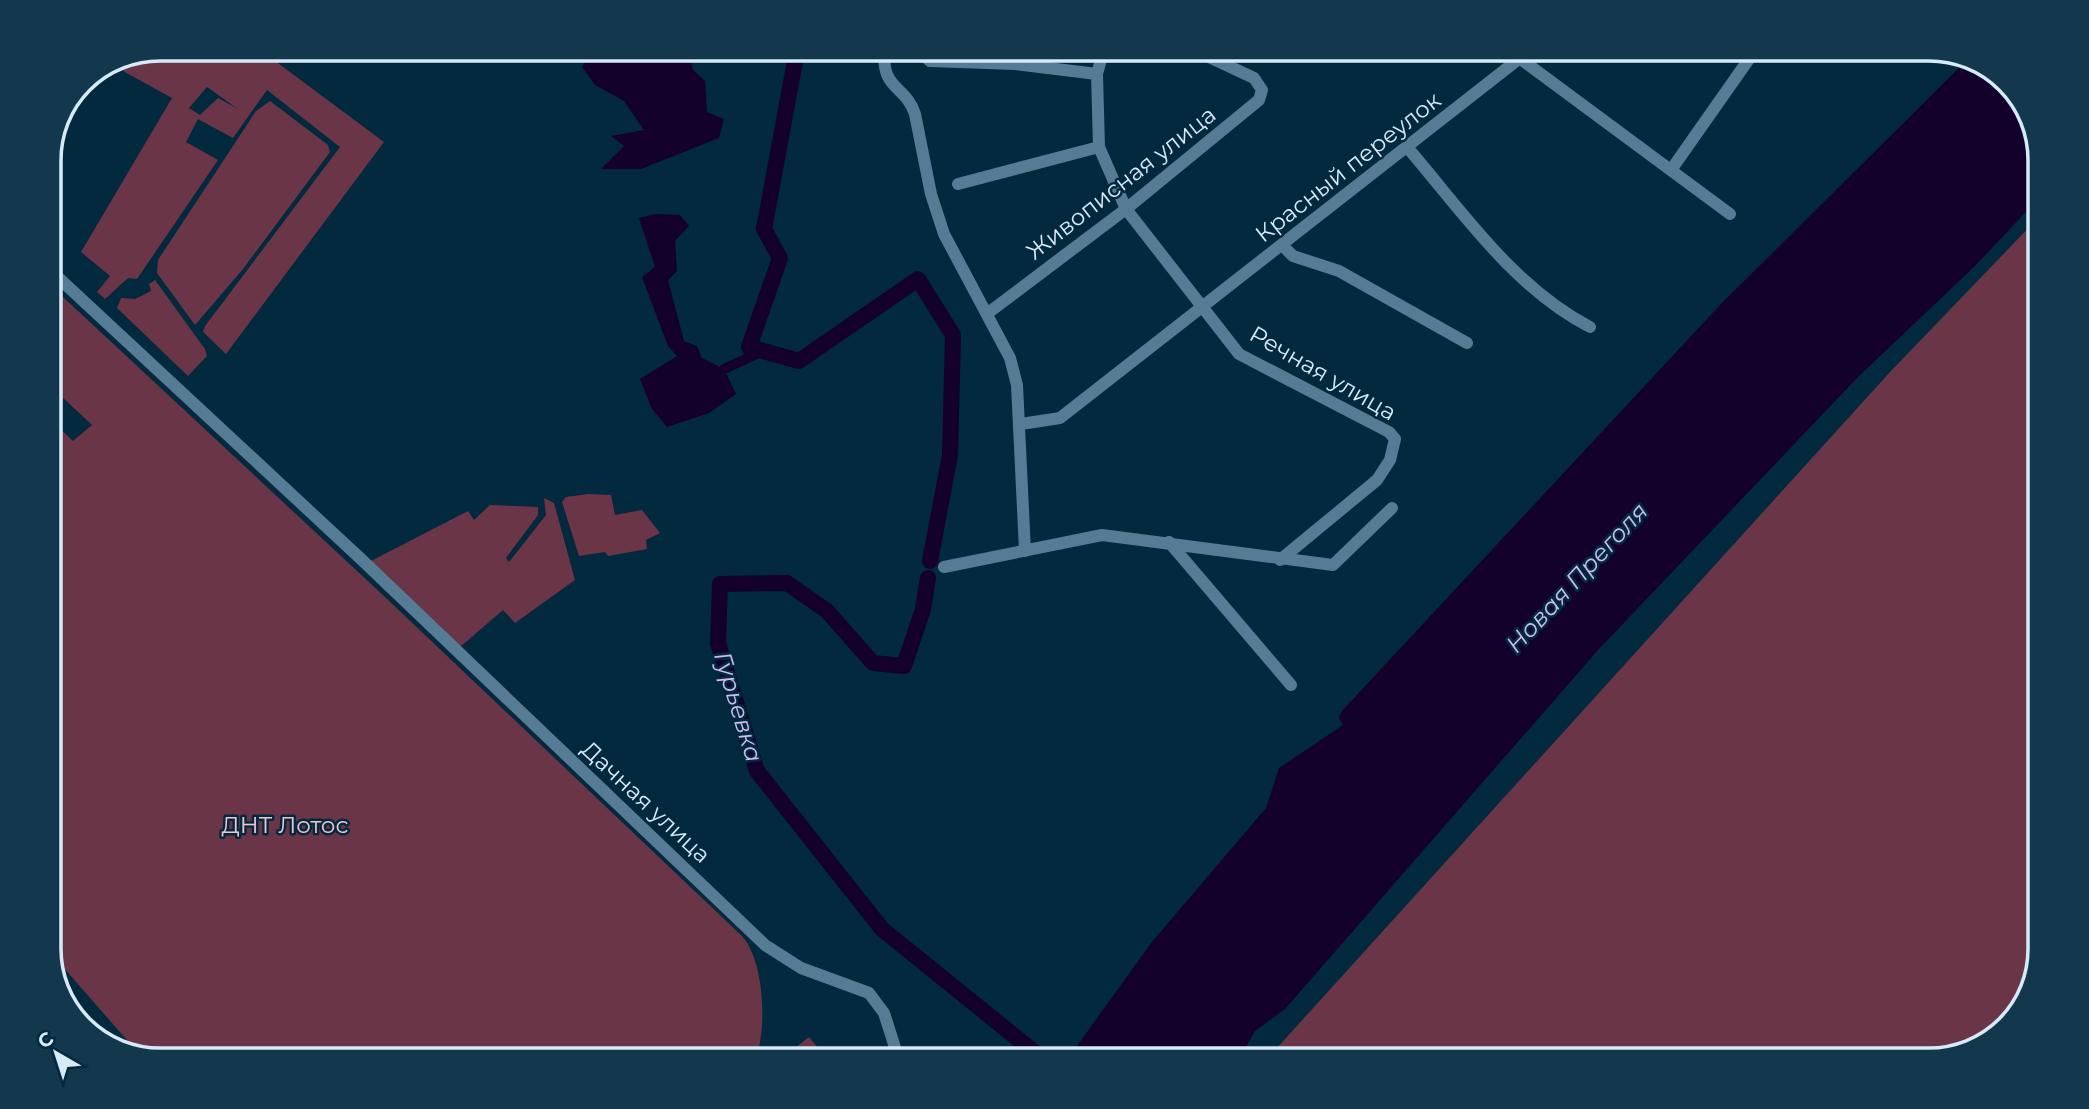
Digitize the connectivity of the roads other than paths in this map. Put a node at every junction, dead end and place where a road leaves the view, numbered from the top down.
1 (884, 61) edge
2 (930, 61) edge
3 (1101, 61) edge
4 (1218, 61) edge
5 (1516, 61) edge
6 (1524, 61) edge
7 (1748, 61) edge
8 (1097, 74) junction
9 (1407, 147) junction
10 (1099, 148) junction
11 (1671, 170) junction
12 (958, 184) dead end
13 (1126, 209) junction
14 (1730, 214) dead end
15 (1282, 245) junction
16 (61, 280) edge
17 (1201, 309) junction
18 (988, 313) junction
19 (1590, 327) dead end
20 (1467, 342) dead end
21 (1021, 424) junction
22 (1392, 508) dead end
23 (1169, 542) junction
24 (1026, 551) junction
25 (1280, 560) junction
26 (944, 567) dead end
27 (1291, 685) dead end
28 (895, 1048) edge

1 - 18 street
2 - 8 street
3 - 8 street
4 - 13 street, Живописная улица
5 - 9 street, Красный переулок
6 - 11 street
7 - 11 street
8 - 10 street
9 - 15 street, Красный переулок
9 - 19 street
10 - 12 street
10 - 13 street, Речная улица
11 - 14 street
13 - 17 street, Речная улица
13 - 18 street, Живописная улица
15 - 17 street, Красный переулок
15 - 20 street
16 - 28 street, Дачная улица
17 - 21 street, Красный переулок
17 - 25 street, Речная улица
18 - 21 street
21 - 24 street
22 - 25 street
23 - 24 street
23 - 25 street
23 - 27 street
24 - 26 street

